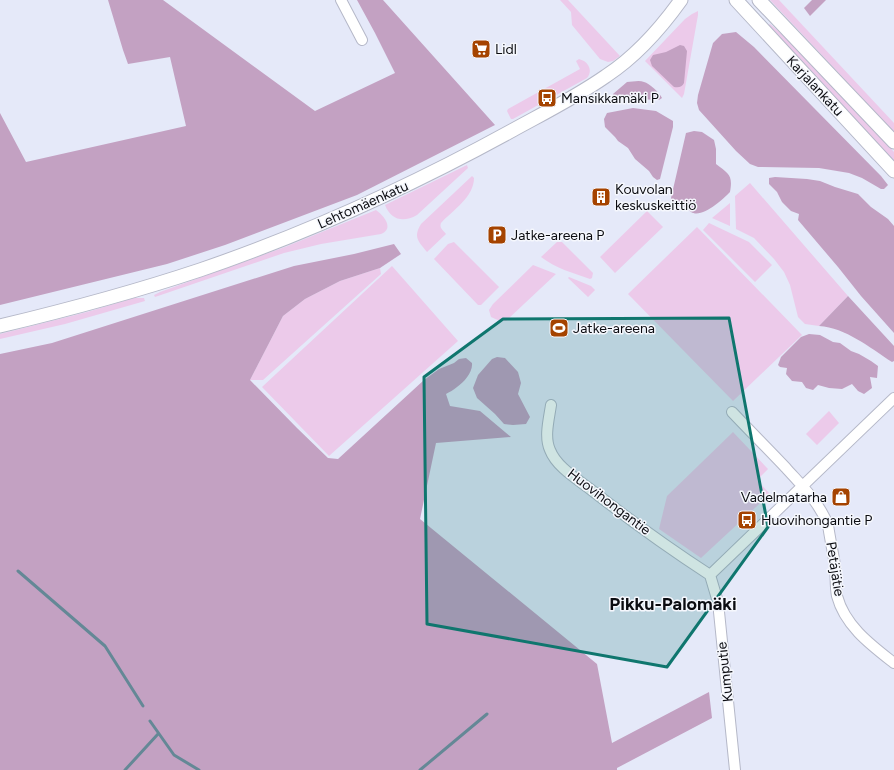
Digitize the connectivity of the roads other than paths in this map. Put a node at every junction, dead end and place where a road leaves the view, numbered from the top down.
1 (341, 0) edge
2 (681, 0) edge
3 (736, 0) edge
4 (759, 0) edge
5 (362, 40) dead end
6 (894, 142) edge
7 (894, 171) edge
8 (0, 326) edge
9 (894, 398) edge
10 (551, 405) dead end
11 (732, 412) dead end
12 (802, 486) junction
13 (710, 576) junction
14 (894, 663) edge
15 (736, 770) edge

1 - 5 street
2 - 8 street, Lehtomäenkatu
3 - 7 street, Karjalankatu
4 - 6 street, Karjalankatu
9 - 12 street
10 - 13 street, Huovihongantie
11 - 12 street, Petäjätie
12 - 13 street
12 - 14 street, Petäjätie
13 - 15 street, Kumputie

